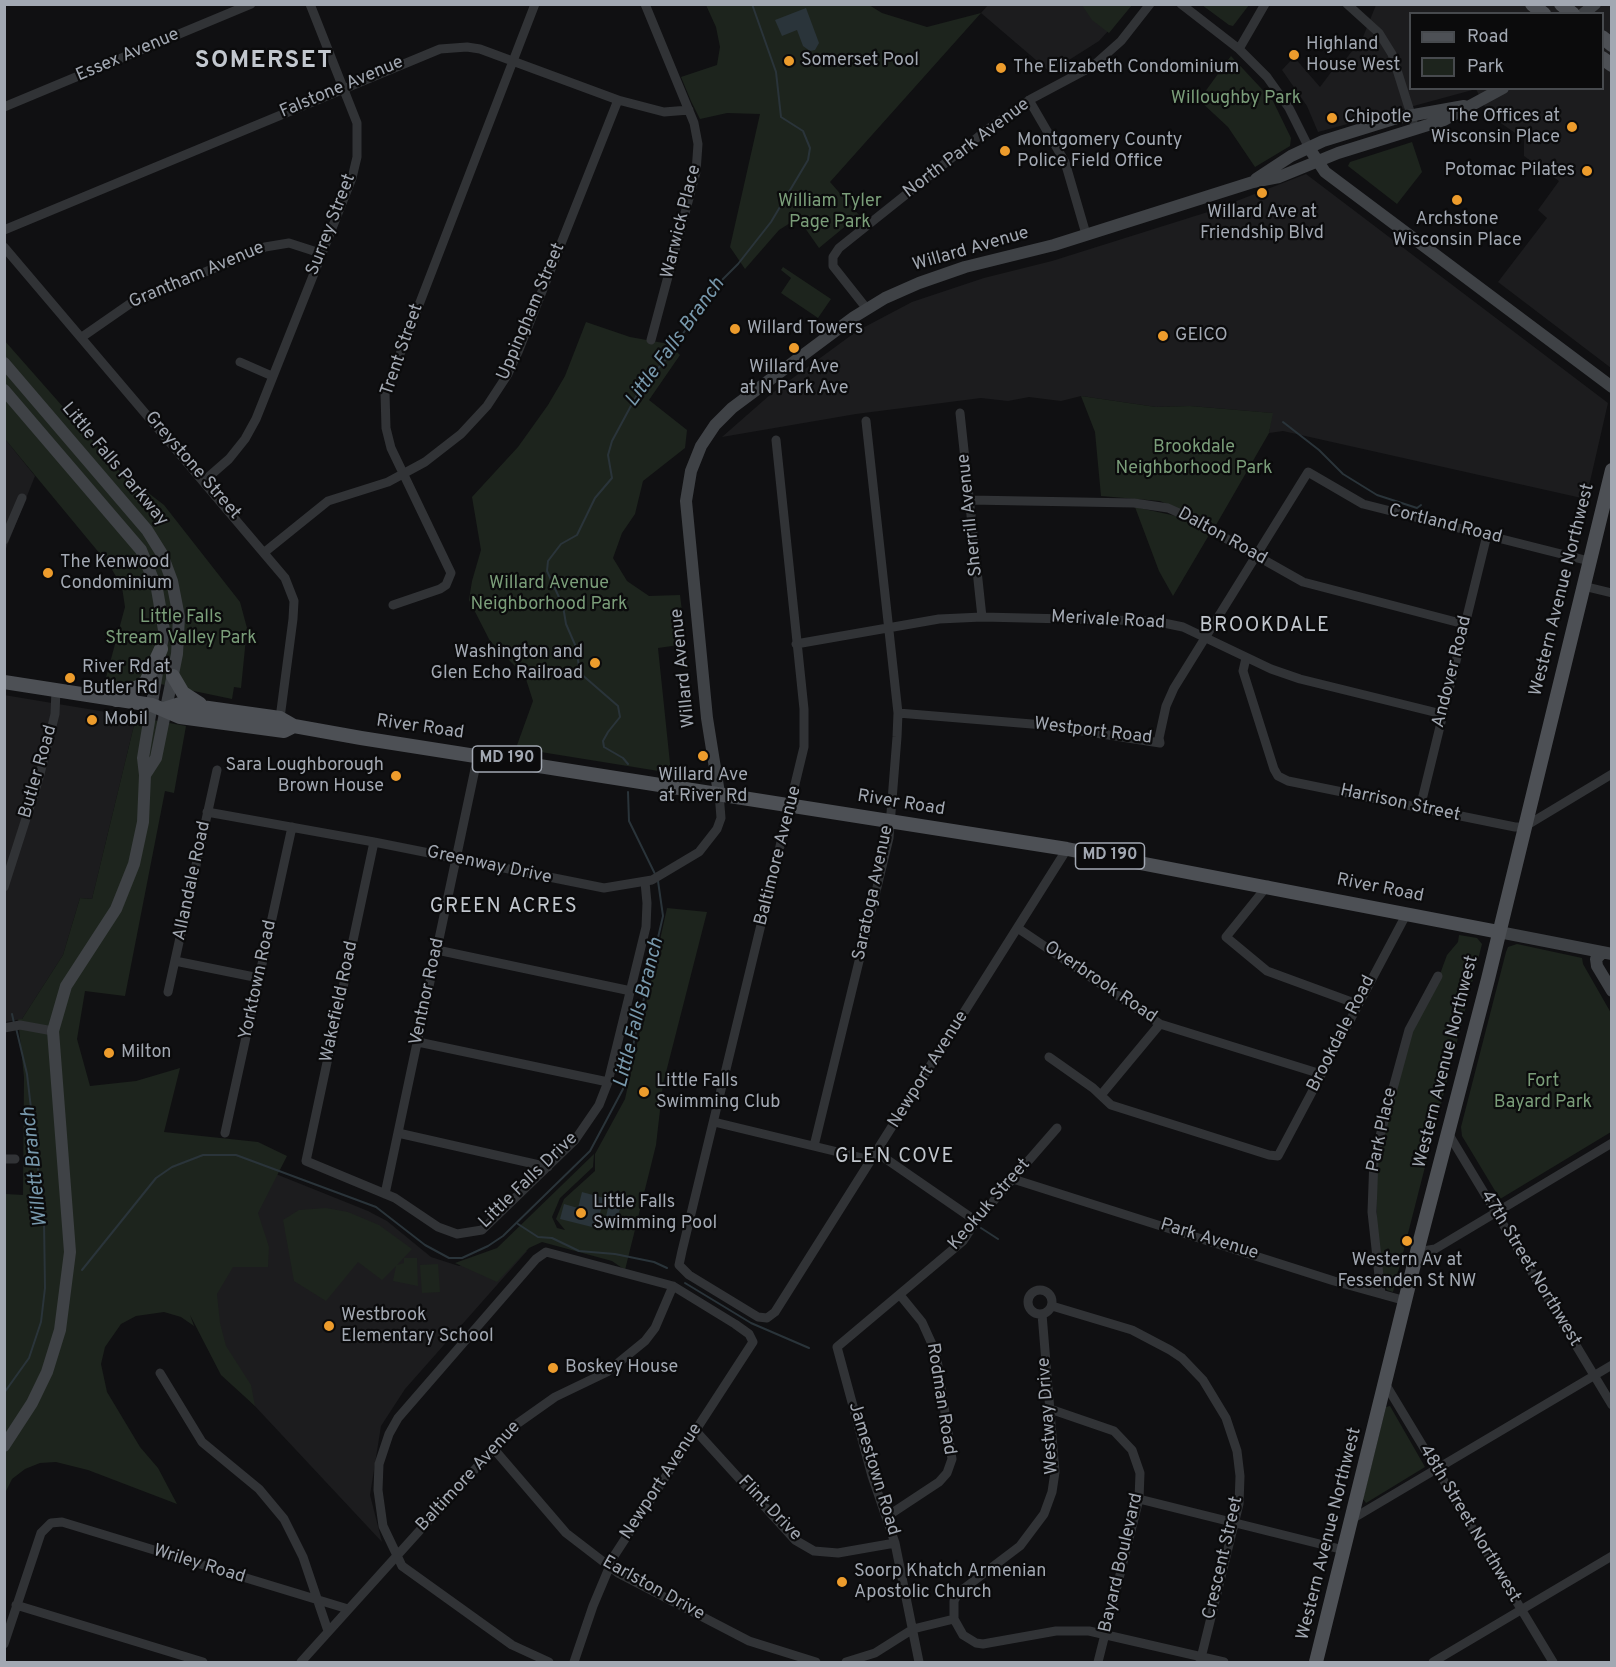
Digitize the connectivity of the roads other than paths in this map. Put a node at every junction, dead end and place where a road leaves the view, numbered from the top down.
1 (250, 4) edge
2 (310, 4) edge
3 (535, 4) edge
4 (645, 4) edge
5 (1150, 4) edge
6 (1181, 4) edge
7 (1265, 4) edge
8 (1347, 4) edge
9 (1239, 49) junction
10 (513, 60) junction
11 (344, 87) junction
12 (1499, 90) edge
13 (618, 100) junction
14 (1029, 100) junction
15 (1470, 106) junction
16 (4, 107) edge
17 (688, 110) junction
18 (1412, 115) junction
19 (1416, 129) junction
20 (1309, 148) junction
21 (1316, 162) junction
22 (1253, 182) junction
23 (4, 230) edge
24 (1086, 234) junction
25 (4, 247) edge
26 (320, 253) junction
27 (867, 309) junction
28 (82, 337) junction
29 (651, 340) dead end
30 (240, 362) dead end
31 (4, 363) edge
32 (272, 376) junction
33 (1611, 387) edge
34 (4, 390) edge
35 (960, 413) dead end
36 (866, 421) dead end
37 (776, 440) dead end
38 (1611, 470) edge
39 (1308, 472) joint
40 (403, 474) junction
41 (205, 480) junction
42 (22, 498) dead end
43 (970, 500) junction
44 (1487, 536) junction
45 (4, 540) edge
46 (266, 551) junction
47 (1255, 555) junction
48 (1589, 561) junction
49 (1583, 586) junction
50 (1611, 593) edge
51 (393, 605) dead end
52 (982, 617) junction
53 (1464, 624) junction
54 (889, 627) junction
55 (1204, 636) junction
56 (796, 644) junction
57 (161, 649) junction
58 (1246, 658) junction
59 (173, 676) junction
60 (4, 682) edge
61 (56, 690) junction
62 (116, 700) junction
63 (158, 707) junction
64 (210, 709) junction
65 (898, 713) junction
66 (1442, 714) junction
67 (280, 718) junction
68 (233, 724) junction
69 (294, 726) junction
70 (478, 755) junction
71 (217, 770) dead end
72 (1611, 774) edge
73 (719, 793) junction
74 (792, 805) junction
75 (1420, 808) junction
76 (207, 812) junction
77 (890, 820) junction
78 (292, 827) junction
79 (1524, 827) junction
80 (374, 842) junction
81 (1067, 849) junction
82 (458, 859) junction
83 (653, 879) junction
84 (1268, 885) junction
85 (4, 887) edge
86 (1407, 913) junction
87 (1018, 928) junction
88 (1498, 932) junction
89 (437, 950) junction
90 (1608, 951) edge
91 (175, 961) junction
92 (1438, 976) dead end
93 (259, 978) junction
94 (1611, 991) edge
95 (168, 992) dead end
96 (630, 992) junction
97 (1357, 1004) junction
98 (1160, 1024) junction
99 (7, 1027) edge
100 (53, 1031) junction
101 (418, 1042) junction
102 (1049, 1057) dead end
103 (1322, 1074) junction
104 (608, 1082) junction
105 (1101, 1095) junction
106 (714, 1122) junction
107 (1057, 1128) dead end
108 (225, 1133) dead end
109 (398, 1133) junction
110 (1448, 1133) junction
111 (1611, 1143) edge
112 (813, 1146) junction
113 (874, 1156) junction
114 (4, 1158) edge
115 (15, 1159) dead end
116 (306, 1161) joint
117 (548, 1167) junction
118 (1013, 1179) junction
119 (385, 1194) junction
120 (1497, 1212) junction
121 (976, 1221) junction
122 (1417, 1252) junction
123 (673, 1286) junction
124 (1381, 1294) junction
125 (900, 1295) junction
126 (1406, 1301) junction
127 (1052, 1306) junction
128 (1042, 1314) junction
129 (767, 1318) joint
130 (837, 1347) joint
131 (1611, 1365) edge
132 (160, 1373) dead end
133 (1594, 1376) junction
134 (1386, 1385) junction
135 (1611, 1405) edge
136 (1050, 1408) junction
137 (695, 1430) junction
138 (4, 1446) edge
139 (493, 1448) junction
140 (1437, 1470) junction
141 (1139, 1499) junction
142 (886, 1517) junction
143 (1352, 1519) junction
144 (1234, 1523) junction
145 (896, 1543) junction
146 (1344, 1550) junction
147 (396, 1556) junction
148 (1611, 1556) edge
149 (609, 1567) junction
150 (317, 1600) junction
151 (16, 1605) junction
152 (348, 1609) junction
153 (1521, 1610) junction
154 (954, 1619) junction
155 (913, 1629) junction
156 (328, 1631) junction
157 (1106, 1634) junction
158 (4, 1644) edge
159 (1201, 1660) edge
160 (203, 1662) edge
161 (301, 1662) edge
162 (549, 1662) edge
163 (574, 1662) edge
164 (816, 1662) edge
165 (846, 1662) edge
166 (919, 1662) edge
167 (1098, 1662) edge
168 (1224, 1662) edge
169 (1316, 1662) edge
170 (1433, 1662) edge
171 (1553, 1662) edge

1 - 16 street, Essex Avenue
2 - 11 street, Surrey Street
3 - 10 street, Trent Street
4 - 17 street, Warwick Place
5 - 14 street, North Park Avenue
6 - 9 street
7 - 9 street
8 - 18 street
9 - 20 street
10 - 11 street, Falstone Avenue
10 - 13 street, Falstone Avenue
10 - 40 street, Trent Street
11 - 23 street, Falstone Avenue
11 - 26 street, Surrey Street
12 - 15 street, Willard Avenue
13 - 17 street, Falstone Avenue
13 - 40 street, Uppingham Street
14 - 24 street
14 - 27 street, North Park Avenue
15 - 18 street, Willard Avenue
15 - 19 street, Willard Avenue
17 - 29 street, Warwick Place
18 - 19 street
18 - 20 street, Willard Avenue
19 - 21 street, Willard Avenue
20 - 21 street
20 - 22 street, Willard Avenue
21 - 22 street, Willard Avenue
21 - 33 street
22 - 24 street, Willard Avenue
24 - 27 street, Willard Avenue
25 - 28 street, Greystone Street
26 - 28 street, Grantham Avenue
26 - 32 street, Surrey Street
27 - 73 street, Willard Avenue
28 - 41 street, Greystone Street
30 - 32 street
31 - 59 street, Little Falls Parkway
32 - 41 street, Surrey Street
34 - 57 street, Little Falls Parkway
35 - 43 street, Sherrill Avenue
36 - 54 street, Saratoga Avenue
37 - 56 street, Baltimore Avenue
38 - 48 main road, Western Avenue Northwest
39 - 44 street, Cortland Road
39 - 47 street, Westport Road
40 - 46 street, Uppingham Street
40 - 51 street, Trent Street
41 - 46 street, Greystone Street
42 - 45 street
43 - 47 street, Dalton Road
43 - 52 street, Sherrill Avenue
44 - 48 street, Cortland Road
44 - 53 street, Andover Road
46 - 67 street, Greystone Street
47 - 53 street, Dalton Road
47 - 55 street, Westport Road
48 - 49 main road, Western Avenue Northwest
49 - 50 street
49 - 79 main road, Western Avenue Northwest
52 - 54 street, Merivale Road
52 - 55 street, Merivale Road
53 - 66 street, Andover Road
54 - 56 street, Merivale Road
54 - 65 street, Saratoga Avenue
55 - 58 street, Merivale Road
55 - 65 street, Westport Road
56 - 74 street, Baltimore Avenue
57 - 62 main road
57 - 63 street, Little Falls Parkway
58 - 66 street, Merivale Road
58 - 75 street, Harrison Street
59 - 63 street, Little Falls Parkway
59 - 64 main road
60 - 61 main road, River Road / MD 190
61 - 62 main road, River Road / MD 190
61 - 85 street, Butler Road
62 - 63 main road, River Road / MD 190
63 - 64 main road, River Road / MD 190
63 - 68 main road, River Road / MD 190
63 - 100 street, Little Falls Parkway
64 - 67 main road, River Road / MD 190
65 - 77 street, Saratoga Avenue
66 - 75 street, Andover Road
67 - 68 main road
67 - 69 main road, River Road / MD 190
68 - 69 main road, River Road / MD 190
69 - 70 main road, River Road / MD 190
70 - 73 main road, River Road / MD 190
70 - 82 street, Ventnor Road
71 - 76 street, Allandale Road
72 - 79 street
73 - 74 main road, River Road / MD 190
73 - 83 street, Greenway Drive
74 - 77 main road, River Road / MD 190
74 - 106 street, Baltimore Avenue
75 - 79 street, Harrison Street
76 - 78 street, Greenway Drive
76 - 91 street, Allandale Road
77 - 81 main road, River Road / MD 190
77 - 112 street, Saratoga Avenue
78 - 80 street, Greenway Drive
78 - 93 street, Yorktown Road
79 - 88 main road, Western Avenue Northwest
80 - 82 street, Greenway Drive
80 - 116 street, Wakefield Road
81 - 84 main road, River Road / MD 190
81 - 87 street, Newport Avenue
82 - 83 street, Greenway Drive
82 - 89 street, Ventnor Road
83 - 96 street, Little Falls Drive
84 - 86 main road, River Road / MD 190
84 - 97 street
86 - 88 main road, River Road / MD 190
86 - 97 street, Brookdale Road
87 - 98 street, Overbrook Road
87 - 113 street, Newport Avenue
88 - 90 street
88 - 110 main road, Western Avenue Northwest
89 - 96 street
89 - 101 street, Ventnor Road
90 - 94 street
91 - 93 street
91 - 95 street, Allandale Road
92 - 124 street, Park Place
93 - 108 street, Yorktown Road
96 - 104 street, Little Falls Drive
97 - 103 street, Brookdale Road
98 - 103 street, Overbrook Road
98 - 105 street
99 - 100 street
100 - 138 street, Little Falls Parkway
101 - 104 street
101 - 109 street, Ventnor Road
102 - 105 street
103 - 105 street, Brookdale Road
104 - 117 street, Little Falls Drive
106 - 112 street
106 - 129 street, Baltimore Avenue
107 - 118 street, Keokuk Street
109 - 117 street
109 - 119 street, Ventnor Road
110 - 120 street, 47th Street Northwest
110 - 122 main road, Western Avenue Northwest
111 - 120 street
112 - 113 street
113 - 121 street
113 - 129 street, Newport Avenue
114 - 115 street
116 - 119 street, Little Falls Drive
117 - 119 street, Little Falls Drive
118 - 121 street, Keokuk Street
118 - 124 street, Park Avenue
120 - 122 street
120 - 133 street, 47th Street Northwest
121 - 125 street, Keokuk Street
122 - 126 main road, Western Avenue Northwest
123 - 137 street, Newport Avenue
123 - 139 street, Baltimore Avenue
123 - 147 street
124 - 126 street, Park Avenue
125 - 130 street, Keokuk Street
125 - 142 street, Rodman Road
126 - 134 main road, Western Avenue Northwest
127 - 128 street
127 - 128 street
127 - 144 street, Crescent Street
128 - 136 street, Westway Drive
130 - 142 street, Jamestown Road
131 - 133 street
132 - 150 street
133 - 135 street, 47th Street Northwest
133 - 140 street
134 - 140 street, 48th Street Northwest
134 - 143 main road, Western Avenue Northwest
136 - 141 street, Bayard Boulevard
136 - 154 street, Westway Drive
137 - 145 street, Flint Drive
137 - 149 street, Newport Avenue
139 - 147 street, Baltimore Avenue
139 - 149 street, Earlston Drive
140 - 143 street
140 - 153 street, 48th Street Northwest
141 - 144 street
141 - 157 street, Bayard Boulevard
142 - 145 street, Jamestown Road
143 - 146 main road, Western Avenue Northwest
144 - 146 street
144 - 159 street, Crescent Street
145 - 155 street, Jamestown Road
146 - 169 main road, Western Avenue Northwest
147 - 152 street, Baltimore Avenue
147 - 162 street
148 - 153 street
149 - 163 street, Newport Avenue
149 - 164 street, Earlston Drive
150 - 151 street, Wriley Road
150 - 152 street, Wriley Road
150 - 156 street
151 - 158 street
151 - 160 street
152 - 156 street, Baltimore Avenue
153 - 170 street
153 - 171 street, 48th Street Northwest
154 - 155 street
154 - 157 street
155 - 165 street
155 - 166 street, Jamestown Road
156 - 161 street, Baltimore Avenue
157 - 159 street
157 - 167 street, Bayard Boulevard
159 - 168 street

